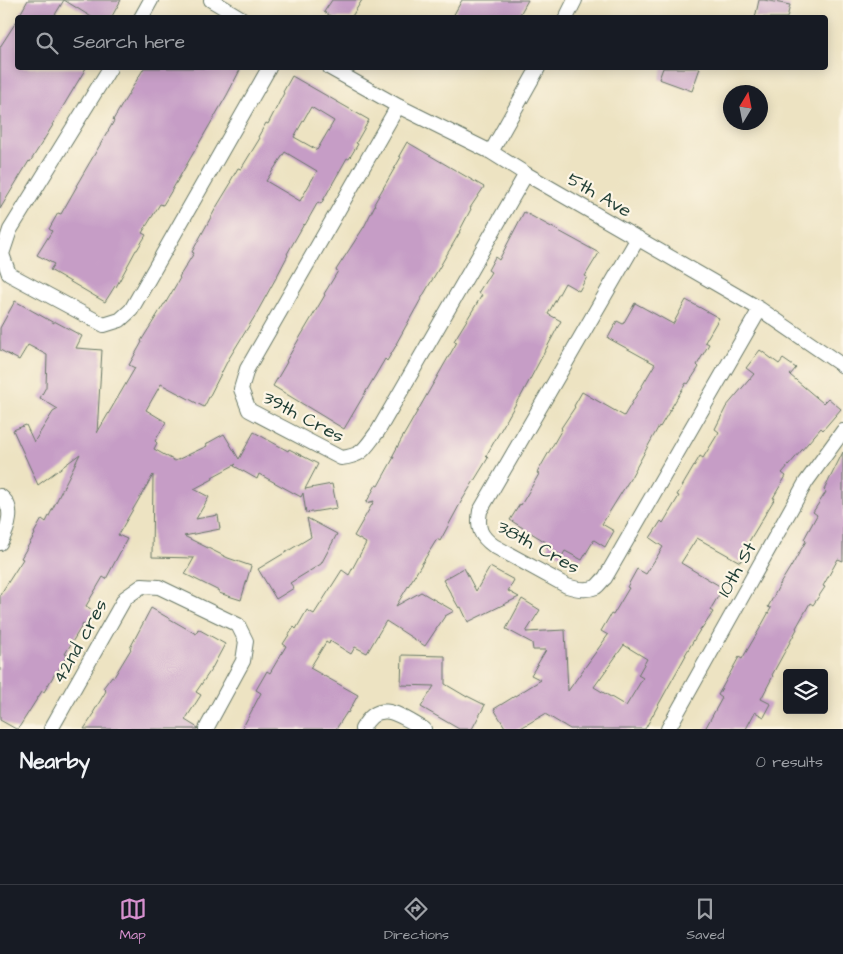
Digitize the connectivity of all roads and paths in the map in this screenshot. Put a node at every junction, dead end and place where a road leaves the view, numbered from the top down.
1 (151, 0) edge
2 (210, 0) edge
3 (575, 0) edge
4 (143, 15) edge
5 (236, 15) edge
6 (568, 15) edge
7 (109, 70) edge
8 (268, 70) edge
9 (334, 70) edge
10 (537, 70) edge
11 (398, 106) junction
12 (491, 152) junction
13 (526, 174) junction
14 (638, 238) junction
15 (760, 309) junction
16 (843, 366) edge
17 (843, 431) edge
18 (0, 496) edge
19 (0, 543) edge
20 (51, 729) edge
21 (206, 729) edge
22 (362, 729) edge
23 (424, 729) edge
24 (668, 729) edge

1 - 4 street
2 - 5 street
3 - 6 street
7 - 8 street
9 - 11 street, 5th Ave
10 - 12 street
11 - 12 street, 5th Ave
11 - 13 street, 39th Cres
12 - 13 street, 5th Ave
13 - 14 street, 5th Ave
14 - 15 street, 5th Ave
14 - 15 street, 38th Cres
15 - 16 street, 5th Ave
17 - 24 street, 10th St
18 - 19 street
20 - 21 street, 42nd cres
22 - 23 street

